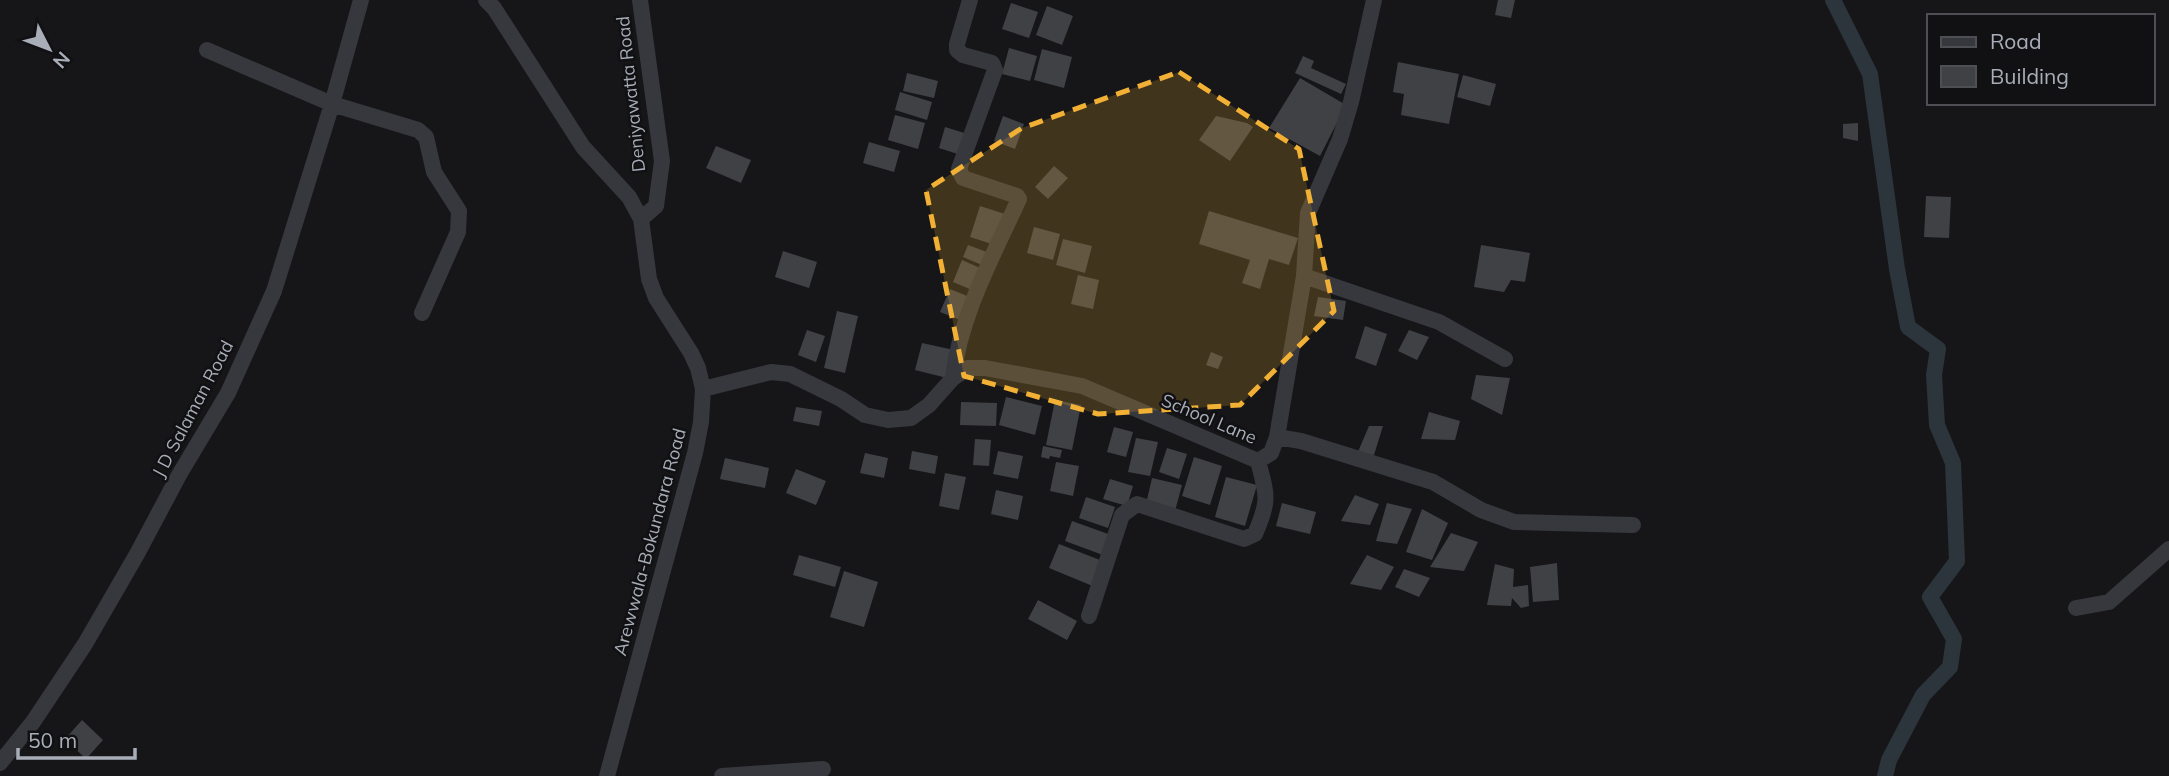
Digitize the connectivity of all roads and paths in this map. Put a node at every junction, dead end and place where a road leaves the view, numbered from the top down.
1 (361, 0) edge
2 (486, 0) edge
3 (640, 0) edge
4 (970, 0) edge
5 (1374, 0) edge
6 (207, 50) dead end
7 (331, 104) junction
8 (641, 219) junction
9 (1304, 276) junction
10 (422, 313) dead end
11 (1505, 359) dead end
12 (953, 377) junction
13 (703, 389) junction
14 (1277, 437) junction
15 (1258, 461) junction
16 (1633, 525) dead end
17 (2169, 549) edge
18 (2076, 608) dead end
19 (1089, 616) dead end
20 (0, 763) edge
21 (823, 769) dead end
22 (607, 776) edge
23 (722, 776) edge

1 - 7 street, J D Salaman Road
2 - 8 street, Arewwala-Bokundara Road
3 - 8 street, Deniyawatta Road
4 - 12 street
5 - 9 street, School Lane
6 - 7 street
7 - 10 street
7 - 20 street, J D Salaman Road
8 - 13 street, Arewwala-Bokundara Road
9 - 11 street
9 - 14 street, School Lane
12 - 13 street
12 - 15 street, School Lane
13 - 22 street, Arewwala-Bokundara Road
14 - 15 street, School Lane
14 - 16 street
15 - 19 street
17 - 18 street
21 - 23 street

